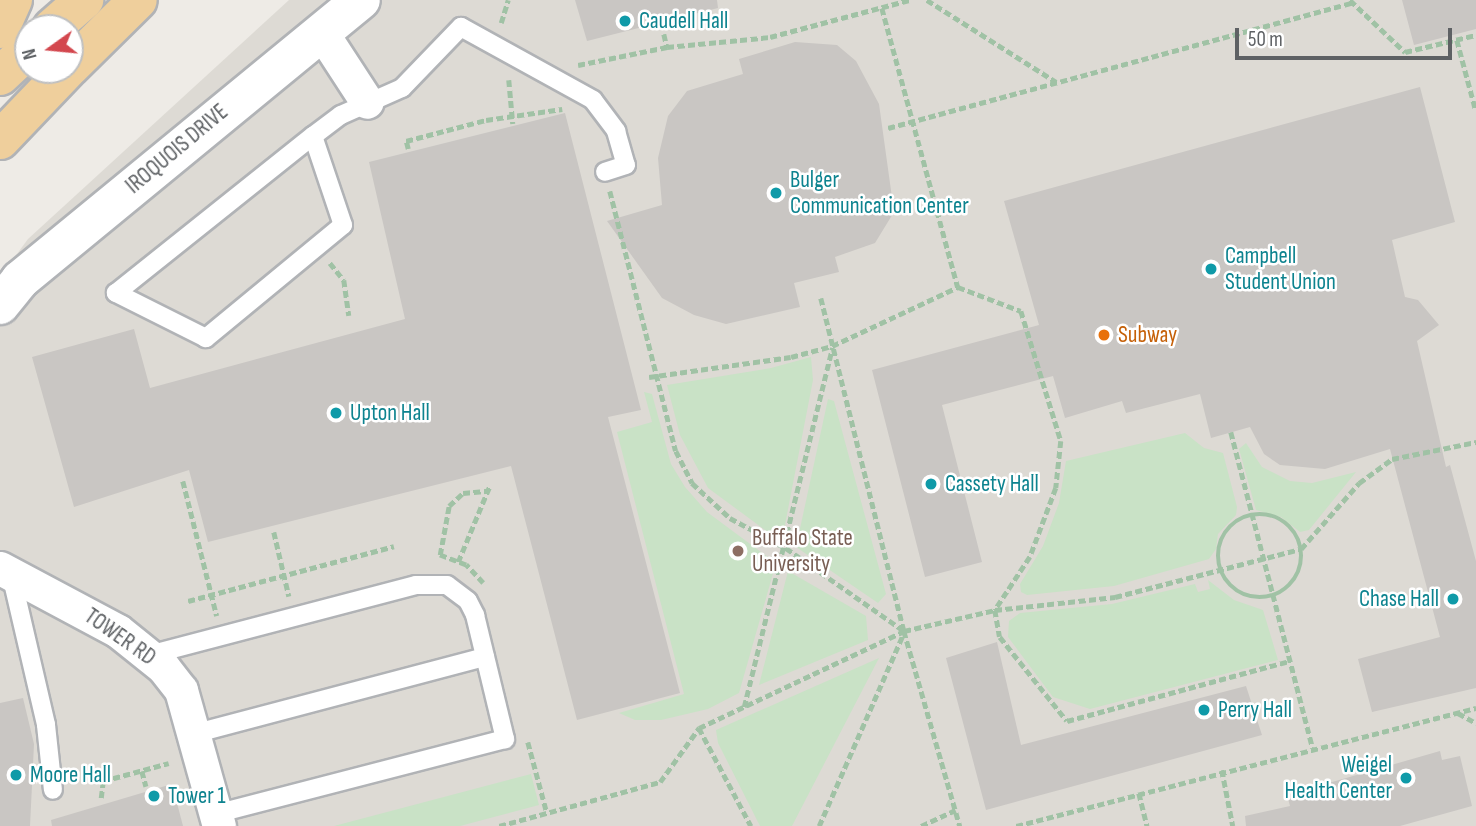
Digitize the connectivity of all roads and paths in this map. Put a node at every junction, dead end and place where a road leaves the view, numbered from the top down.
1 (13, 0) edge
2 (84, 0) edge
3 (138, 0) edge
4 (362, 0) edge
5 (909, 0) edge
6 (927, 0) edge
7 (1350, 2) edge
8 (882, 7) junction
9 (68, 14) edge
10 (0, 29) edge
11 (322, 33) junction
12 (664, 34) dead end
13 (1476, 35) edge
14 (1457, 40) junction
15 (667, 47) junction
16 (84, 54) edge
17 (14, 63) edge
18 (576, 66) dead end
19 (509, 74) dead end
20 (0, 76) edge
21 (1056, 83) junction
22 (54, 84) edge
23 (367, 102) junction
24 (568, 109) dead end
25 (1476, 111) edge
26 (510, 114) junction
27 (486, 120) junction
28 (913, 121) junction
29 (513, 124) dead end
30 (888, 128) dead end
31 (489, 130) dead end
32 (313, 136) junction
33 (0, 140) edge
34 (408, 149) dead end
35 (605, 172) joint
36 (344, 279) dead end
37 (958, 287) junction
38 (821, 298) dead end
39 (0, 305) edge
40 (349, 316) dead end
41 (832, 346) junction
42 (659, 376) junction
43 (649, 377) dead end
44 (1231, 432) dead end
45 (1476, 442) edge
46 (183, 481) dead end
47 (490, 485) dead end
48 (488, 491) junction
49 (1249, 516) junction
50 (274, 532) dead end
51 (394, 546) dead end
52 (786, 548) junction
53 (1301, 549) junction
54 (440, 555) dead end
55 (1262, 558) junction
56 (458, 562) dead end
57 (1220, 567) junction
58 (5, 570) edge
59 (285, 578) junction
60 (1273, 596) junction
61 (212, 597) junction
62 (188, 601) dead end
63 (995, 610) junction
64 (904, 631) junction
65 (149, 655) junction
66 (485, 657) junction
67 (1290, 661) junction
68 (744, 708) junction
69 (1476, 708) edge
70 (1458, 712) junction
71 (1476, 723) edge
72 (699, 728) junction
73 (186, 748) junction
74 (1313, 748) junction
75 (531, 754) dead end
76 (1222, 770) junction
77 (142, 771) junction
78 (146, 786) dead end
79 (53, 790) dead end
80 (1139, 793) junction
81 (101, 798) dead end
82 (955, 810) junction
83 (547, 813) junction
84 (217, 820) edge
85 (499, 826) edge
86 (751, 826) edge
87 (819, 826) edge
88 (922, 826) edge
89 (960, 826) edge
90 (1016, 826) edge
91 (1147, 826) edge
92 (1233, 826) edge

1 - 10 highway
2 - 9 highway
3 - 16 highway
4 - 11 street, IROQUOIS DRIVE
5 - 8 path
6 - 21 path
7 - 14 path
7 - 21 path
8 - 15 path
8 - 28 path
11 - 23 street
11 - 39 street, IROQUOIS DRIVE
12 - 15 path
13 - 14 path
14 - 25 path
15 - 18 path
17 - 20 highway
19 - 26 path
21 - 28 path
22 - 33 highway
23 - 32 lane
23 - 35 lane
24 - 26 path
26 - 27 path
26 - 29 path
27 - 31 path
27 - 34 path
28 - 30 path
28 - 37 path
32 - 32 lane
35 - 42 path
36 - 40 path
37 - 41 path
37 - 63 path
38 - 41 path
41 - 42 path
41 - 52 path
41 - 64 path
42 - 43 path
42 - 52 path
44 - 49 path
45 - 53 path
46 - 61 path
47 - 48 path
48 - 54 path
48 - 56 path
49 - 53 path
49 - 55 path
49 - 57 path
50 - 59 path
51 - 59 path
52 - 64 path
52 - 68 path
53 - 55 path
53 - 60 path
55 - 57 path
55 - 60 path
57 - 60 path
57 - 63 path
58 - 65 street, TOWER RD
58 - 79 lane
59 - 61 path
60 - 67 path
61 - 62 path
63 - 64 path
63 - 67 path
64 - 68 path
64 - 82 path
64 - 87 path
65 - 66 lane
65 - 73 street, TOWER RD
66 - 73 lane
66 - 84 lane
67 - 74 path
68 - 72 path
69 - 70 path
70 - 71 path
70 - 74 path
72 - 83 path
72 - 86 path
73 - 77 path
73 - 84 street, TOWER RD
74 - 76 path
75 - 83 path
76 - 80 path
76 - 92 path
77 - 78 path
77 - 81 path
80 - 90 path
80 - 91 path
82 - 88 path
82 - 89 path
83 - 85 path

